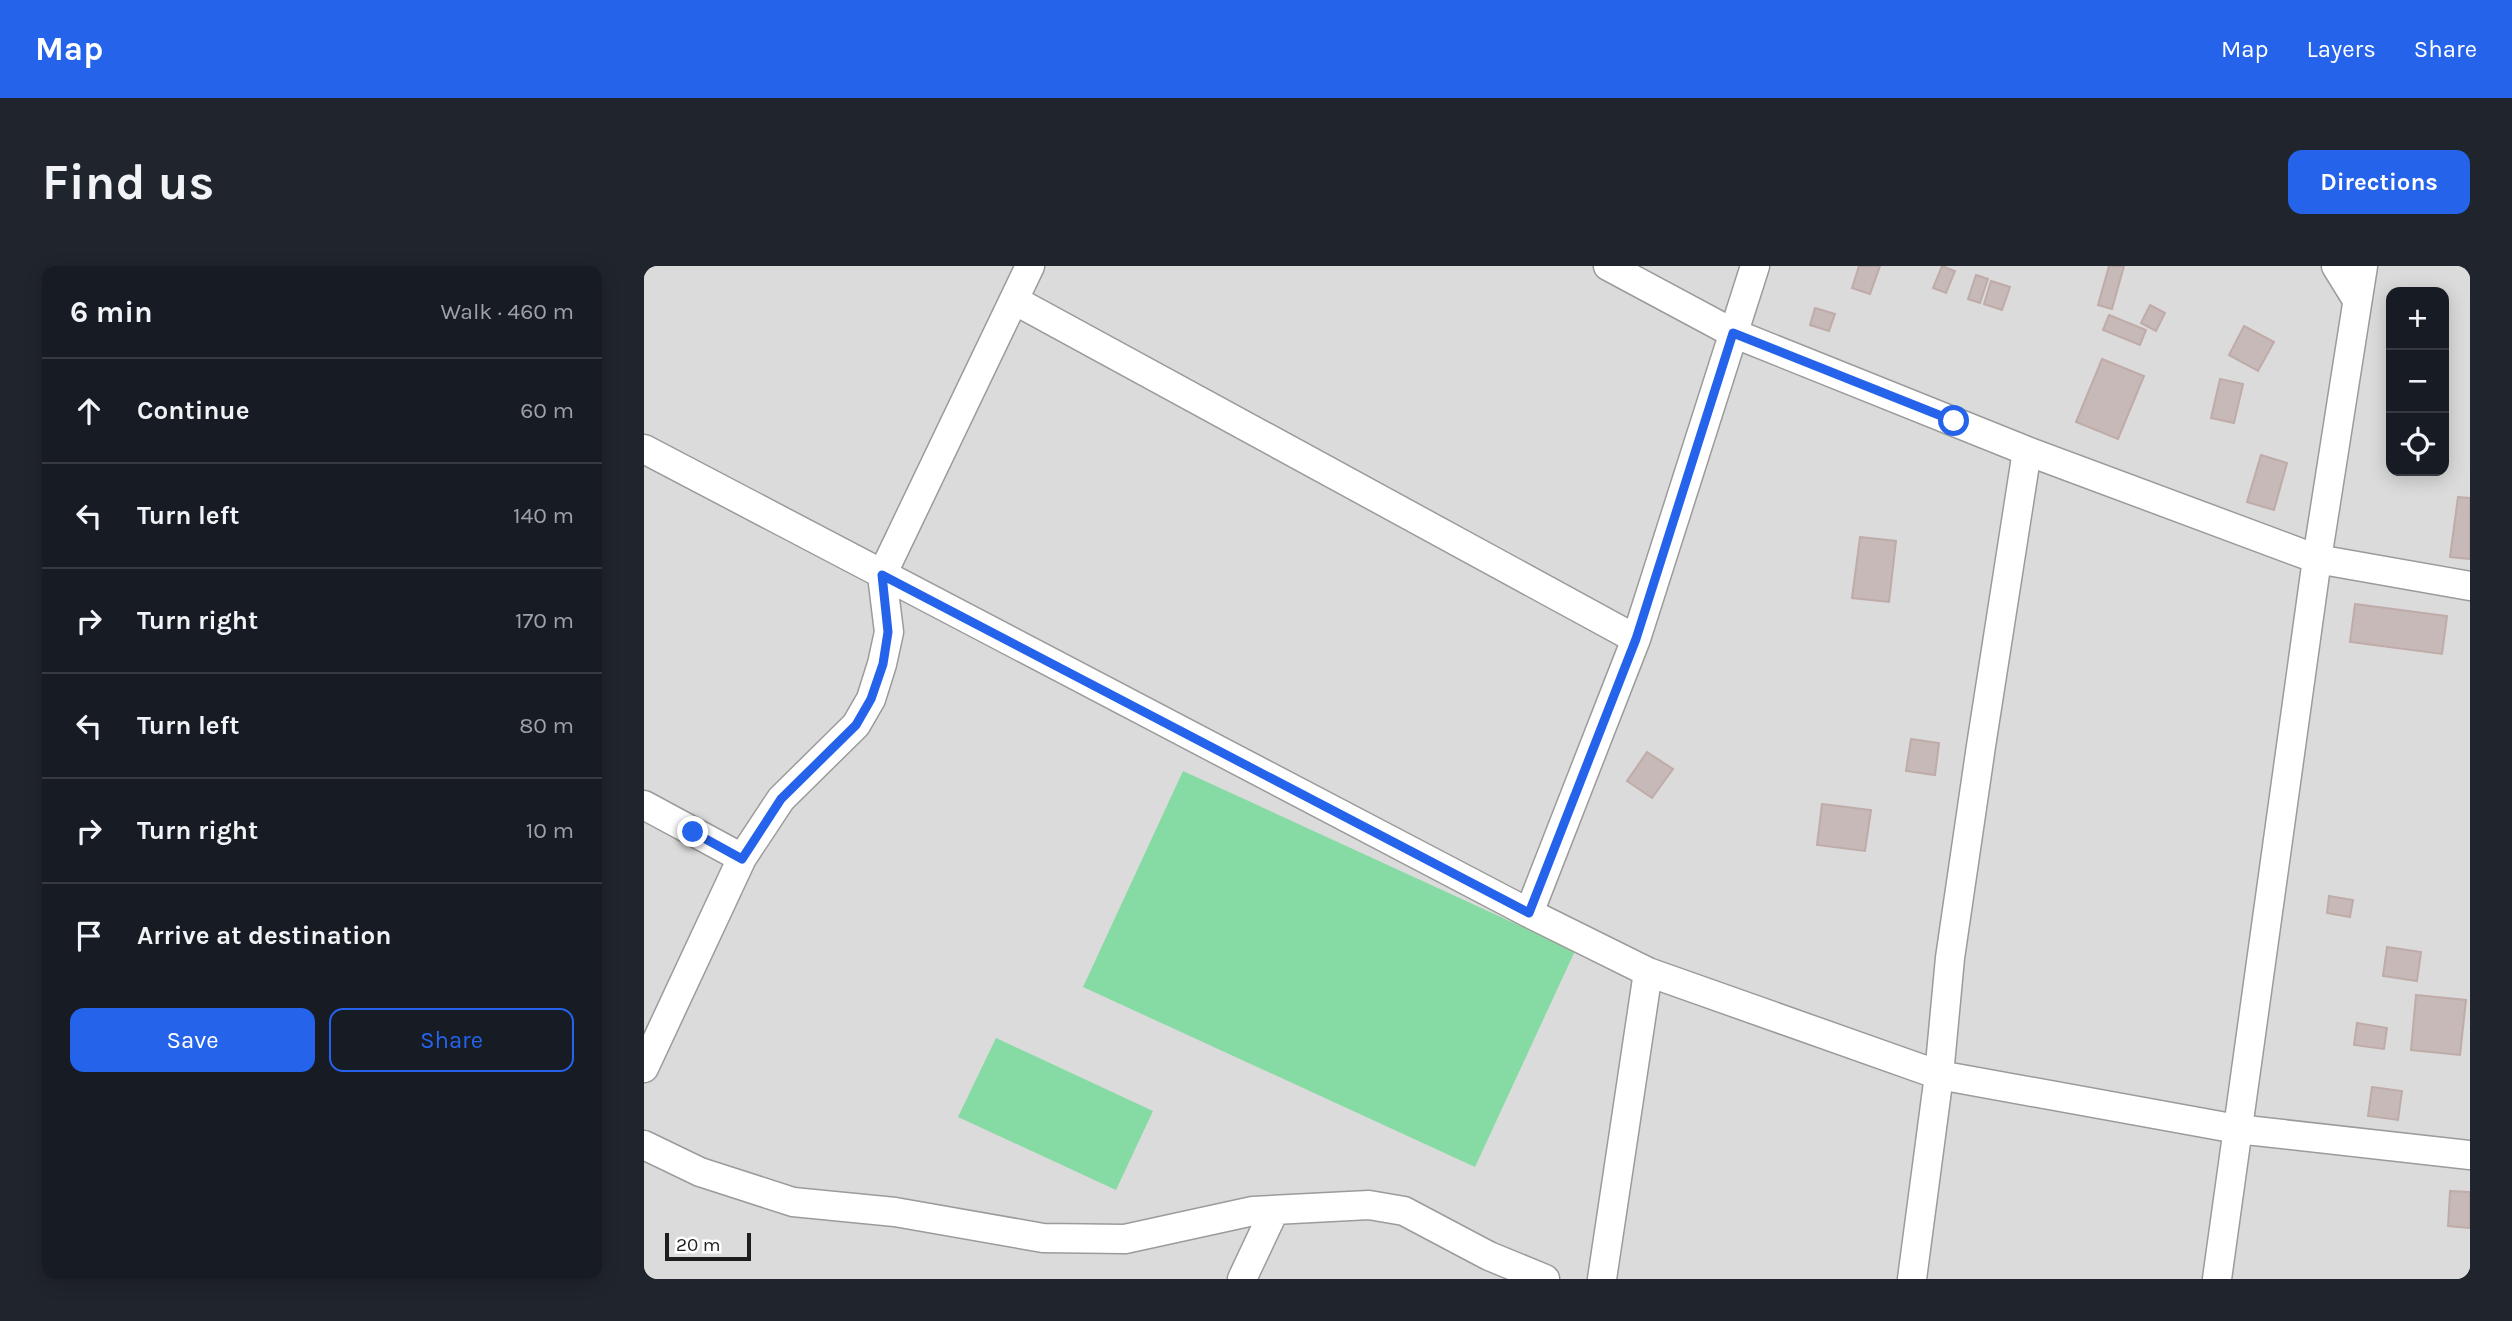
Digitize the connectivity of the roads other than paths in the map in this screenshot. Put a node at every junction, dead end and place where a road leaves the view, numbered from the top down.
1 (1030, 266) edge
2 (1608, 266) edge
3 (1755, 266) edge
4 (2336, 266) edge
5 (2363, 266) edge
6 (1014, 300) junction
7 (2357, 300) junction
8 (1733, 333) junction
9 (644, 449) edge
10 (2027, 451) junction
11 (2317, 559) junction
12 (882, 575) junction
13 (2470, 586) edge
14 (1636, 639) junction
15 (644, 805) edge
16 (742, 859) junction
17 (1529, 913) junction
18 (1648, 972) junction
19 (644, 1068) edge
20 (1939, 1075) junction
21 (2237, 1129) junction
22 (644, 1145) edge
23 (2470, 1155) edge
24 (1274, 1211) junction
25 (1242, 1279) edge
26 (1545, 1279) edge
27 (1602, 1279) edge
28 (1912, 1279) edge
29 (2217, 1279) edge

1 - 6 street
2 - 8 street
3 - 8 street
4 - 7 street
5 - 7 street
6 - 12 street
6 - 14 street
7 - 11 street
8 - 10 street
8 - 14 street
9 - 12 street
10 - 11 street
10 - 20 street
11 - 13 street
11 - 21 street
12 - 16 street
12 - 17 street
14 - 17 street
15 - 16 street
16 - 19 street
17 - 18 street
18 - 20 street
18 - 27 street
20 - 21 street
20 - 28 street
21 - 23 street
21 - 29 street
22 - 24 street
24 - 25 street
24 - 26 street

